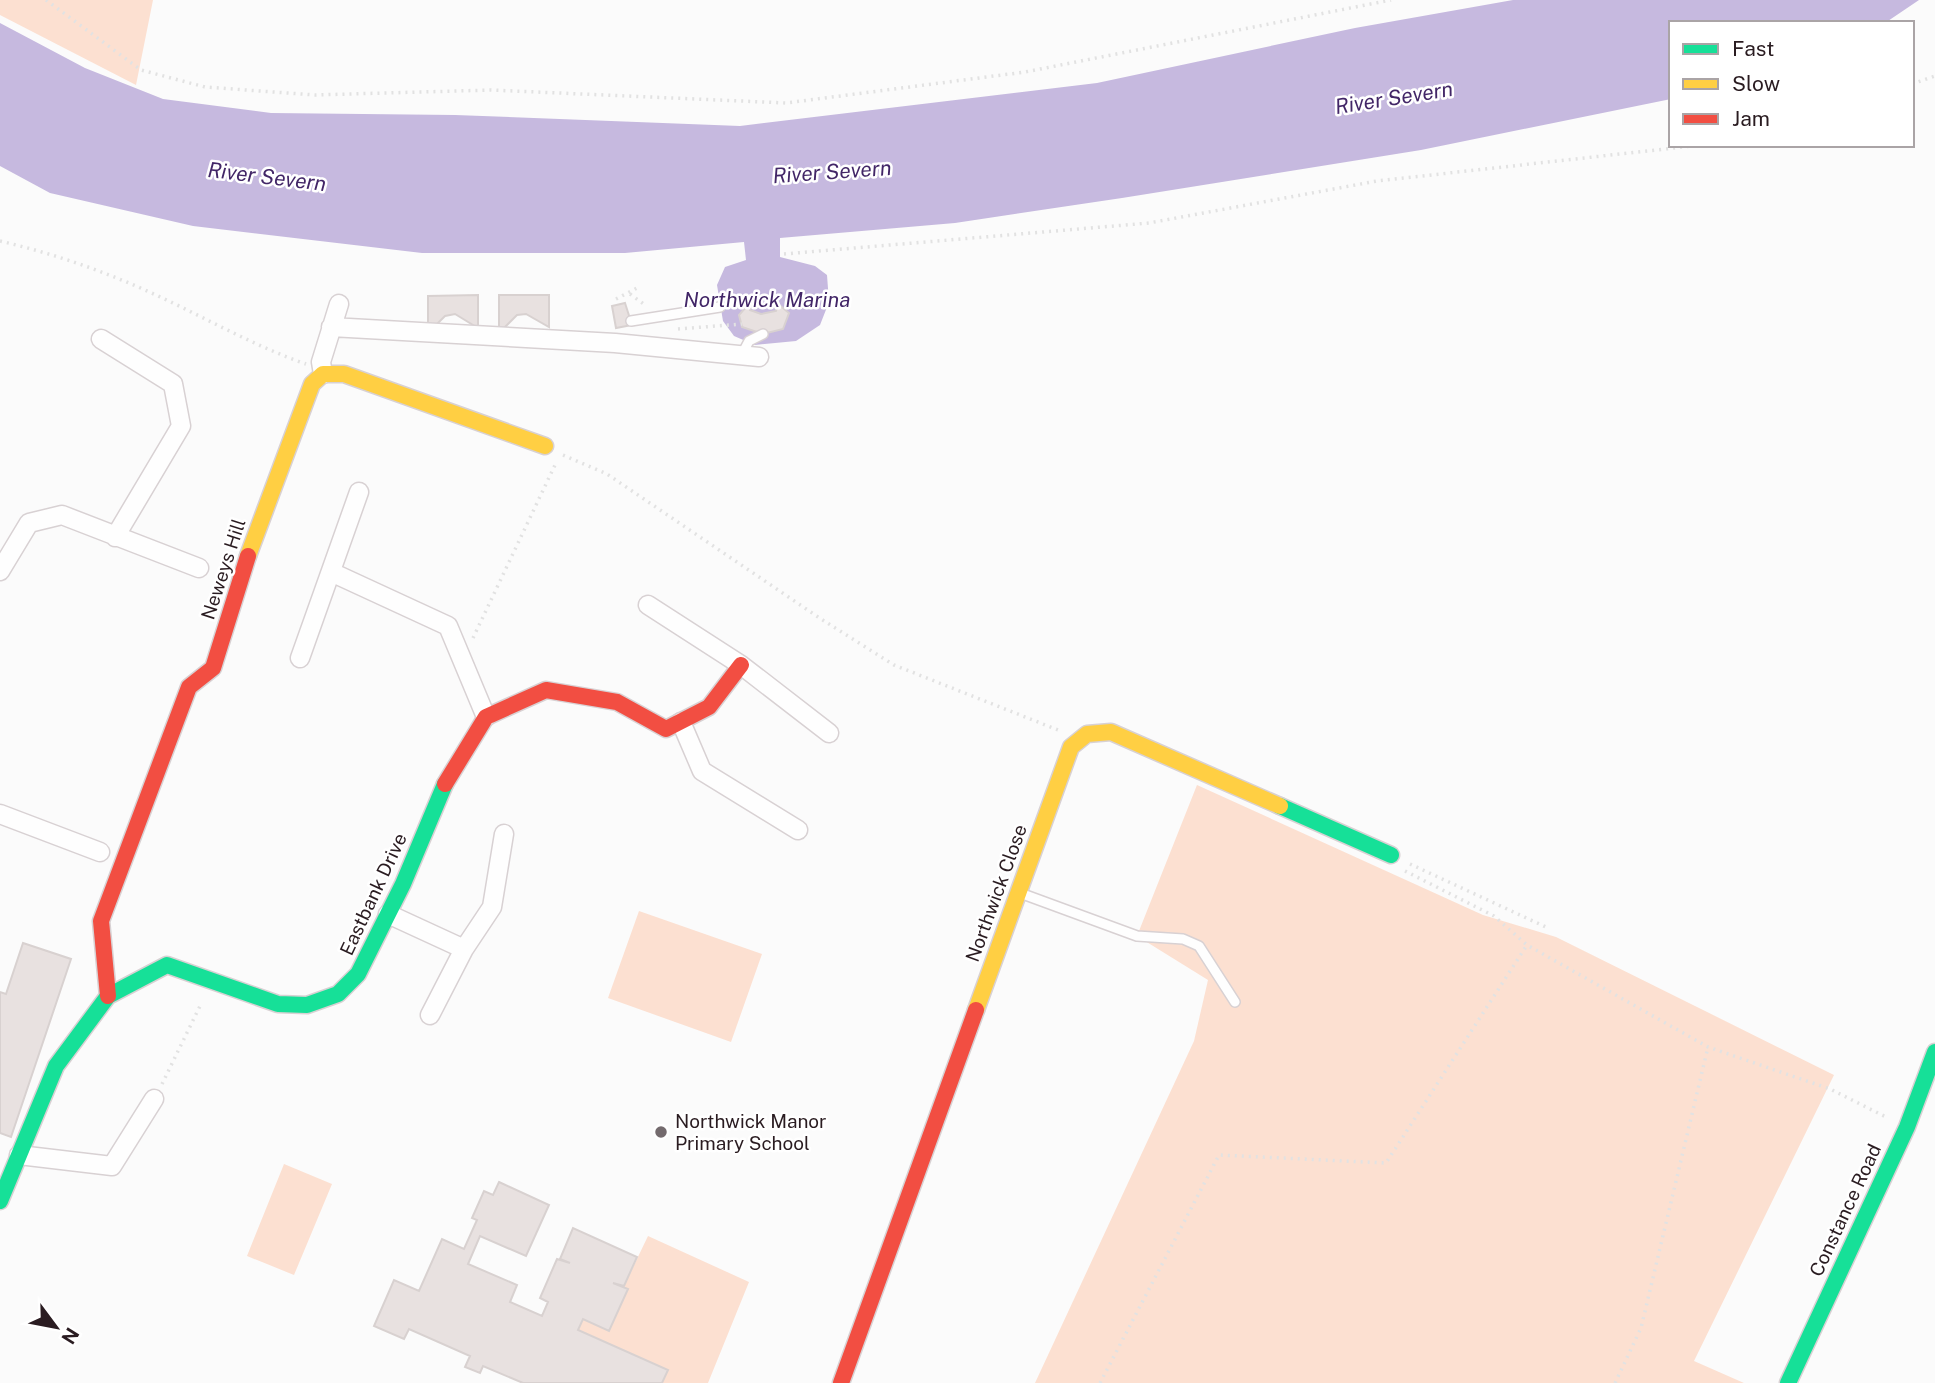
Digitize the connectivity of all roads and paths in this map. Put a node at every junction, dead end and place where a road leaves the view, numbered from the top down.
1 (47, 0) edge
2 (1391, 0) edge
3 (1935, 76) edge
4 (1914, 83) edge
5 (1683, 147) edge
6 (0, 241) edge
7 (784, 254) dead end
8 (639, 287) dead end
9 (616, 299) dead end
10 (339, 304) dead end
11 (720, 306) dead end
12 (631, 321) dead end
13 (331, 327) junction
14 (763, 334) dead end
15 (101, 339) dead end
16 (750, 357) joint
17 (323, 373) junction
18 (545, 446) dead end
19 (359, 492) dead end
20 (115, 537) junction
21 (200, 568) dead end
22 (0, 571) edge
23 (331, 572) junction
24 (648, 605) dead end
25 (460, 653) junction
26 (300, 658) dead end
27 (741, 665) junction
28 (486, 717) junction
29 (681, 722) junction
30 (829, 733) dead end
31 (1087, 734) junction
32 (0, 814) edge
33 (797, 830) dead end
34 (504, 834) dead end
35 (100, 852) dead end
36 (1391, 855) joint
37 (1018, 892) junction
38 (388, 914) junction
39 (1548, 928) dead end
40 (464, 949) junction
41 (108, 996) junction
42 (1234, 1002) dead end
43 (201, 1004) dead end
44 (430, 1015) dead end
45 (1708, 1047) junction
46 (1935, 1052) edge
47 (154, 1099) joint
48 (1907, 1127) junction
49 (19, 1155) junction
50 (4, 1173) edge
51 (0, 1202) edge
52 (841, 1383) edge
53 (1100, 1383) edge
54 (1615, 1383) edge
55 (1787, 1383) edge

1 - 2 path
3 - 4 path
5 - 7 path
6 - 17 path
8 - 9 path
10 - 13 street
11 - 12 lane
13 - 16 street
13 - 17 street
14 - 16 lane
15 - 20 street
17 - 18 street
17 - 41 street, Neweys Hill
19 - 23 street
20 - 21 street
20 - 22 street
23 - 25 street
23 - 26 street
24 - 27 street
25 - 28 street
25 - 31 path
27 - 29 street
27 - 30 street
28 - 29 street
28 - 38 street, Eastbank Drive
29 - 33 street
31 - 36 street
31 - 37 street, Northwick Close
32 - 35 street
34 - 40 street
36 - 39 path
37 - 42 lane
37 - 52 street, Northwick Close
38 - 40 street
38 - 41 street, Eastbank Drive
40 - 44 street
41 - 49 street, Eastbank Drive
43 - 47 path
45 - 48 path
45 - 53 path
45 - 54 path
46 - 48 street, Constance Road
47 - 49 street
48 - 55 street, Constance Road
49 - 50 street, Eastbank Drive
50 - 51 street, Eastbank Drive

